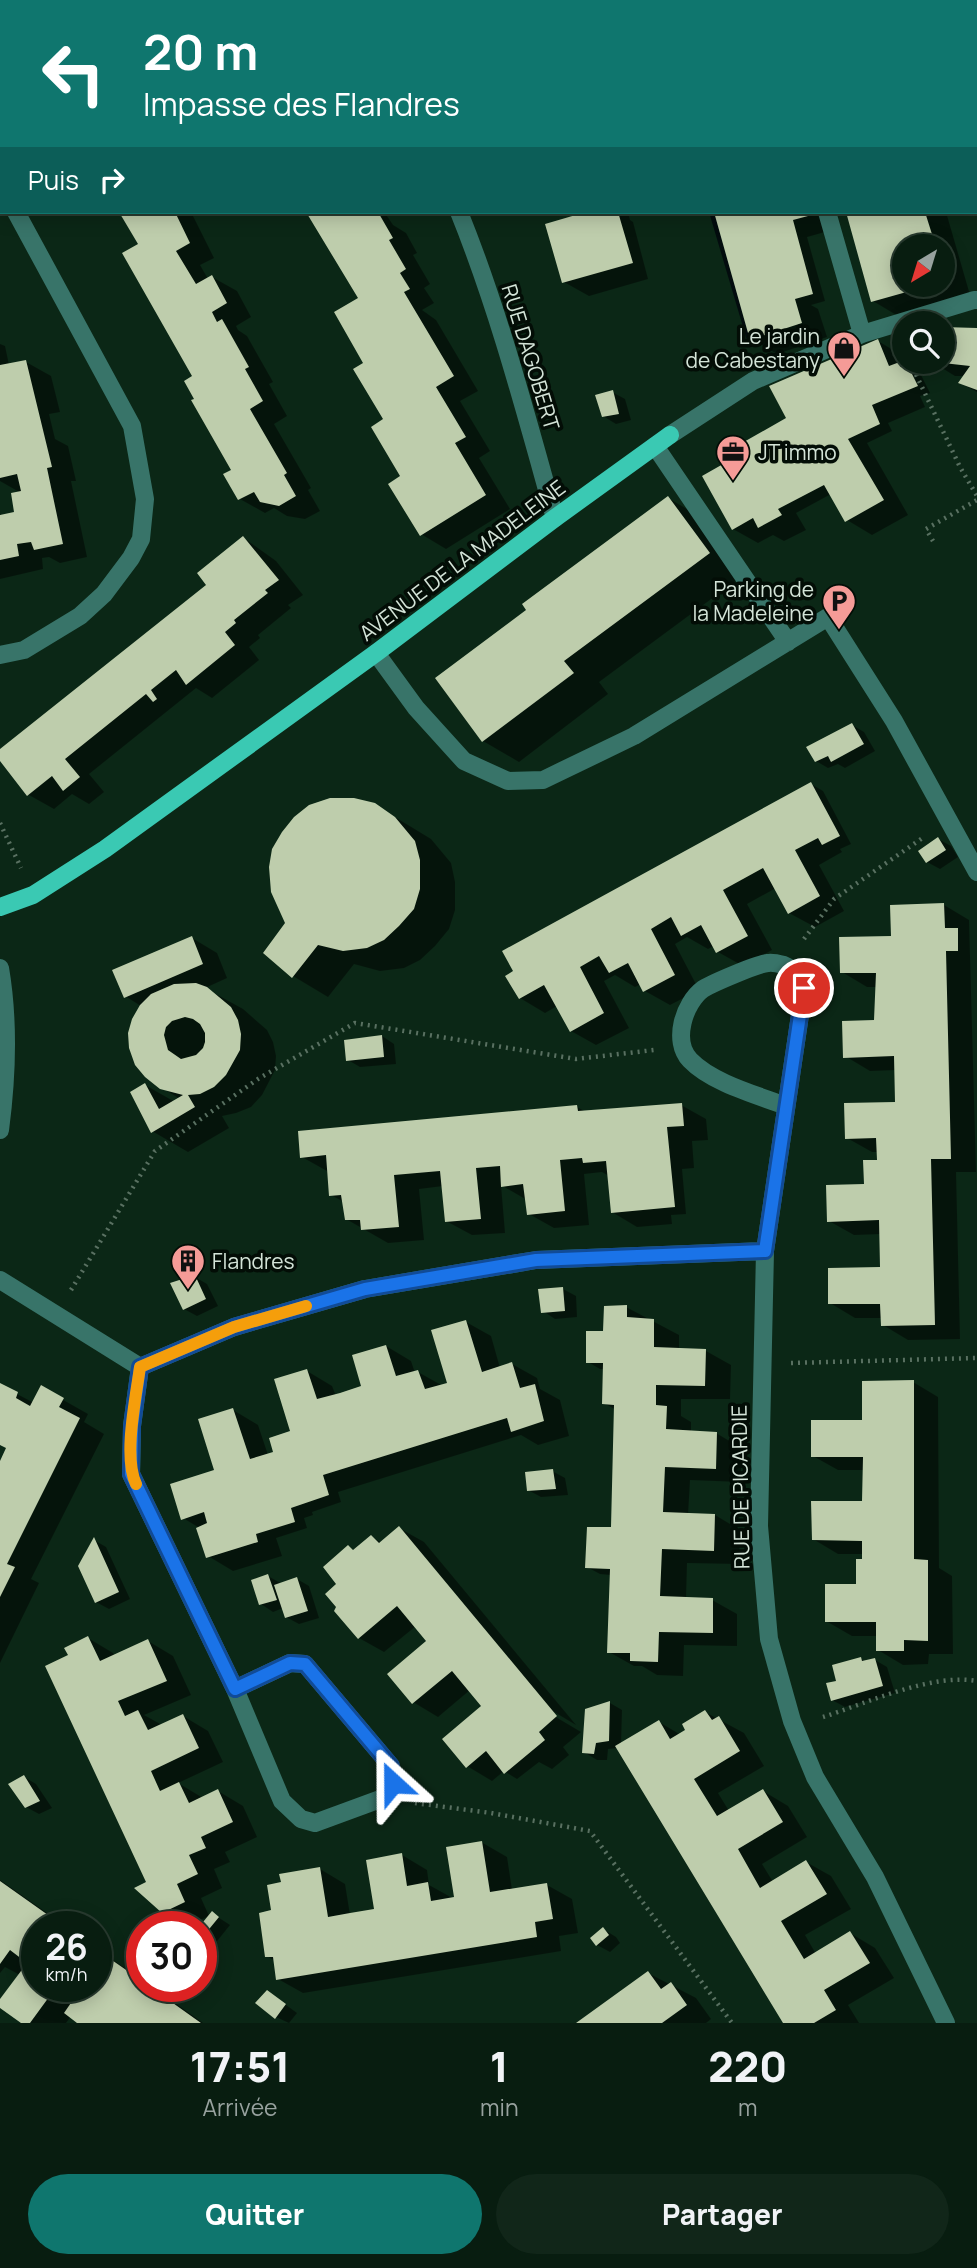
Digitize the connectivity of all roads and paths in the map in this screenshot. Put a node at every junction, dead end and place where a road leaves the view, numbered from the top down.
1 (17, 214) edge
2 (460, 214) edge
3 (828, 214) edge
4 (976, 299) edge
5 (862, 334) junction
6 (916, 374) edge
7 (670, 435) joint
8 (655, 446) junction
9 (977, 498) edge
10 (555, 518) junction
11 (933, 541) dead end
12 (788, 642) junction
13 (376, 653) junction
14 (0, 655) edge
15 (0, 822) edge
16 (950, 822) junction
17 (977, 872) edge
18 (33, 895) junction
19 (0, 907) edge
20 (785, 965) junction
21 (0, 968) edge
22 (682, 1047) junction
23 (786, 1106) junction
24 (0, 1130) edge
25 (765, 1251) junction
26 (0, 1280) edge
27 (56, 1315) junction
28 (977, 1358) edge
29 (140, 1367) junction
30 (763, 1367) junction
31 (977, 1681) edge
32 (235, 1689) junction
33 (794, 1727) junction
34 (383, 1798) junction
35 (732, 2023) edge
36 (946, 2023) edge

1 - 14 street
2 - 10 street, RUE DAGOBERT
3 - 5 street
4 - 5 street, AVENUE DE LA MADELEINE
5 - 7 street, AVENUE DE LA MADELEINE
6 - 9 path
7 - 8 main road, AVENUE DE LA MADELEINE
8 - 10 main road, AVENUE DE LA MADELEINE
8 - 12 street
9 - 11 path
10 - 13 main road, AVENUE DE LA MADELEINE
12 - 13 street
12 - 16 street
13 - 18 main road, AVENUE DE LA MADELEINE
15 - 18 path
16 - 17 street
16 - 20 path
18 - 19 main road, AVENUE DE LA MADELEINE
20 - 22 street
20 - 23 street, RUE DE PICARDIE
21 - 24 street
22 - 23 street
22 - 27 path
23 - 25 street, RUE DE PICARDIE
25 - 29 street
25 - 30 street, RUE DE PICARDIE
26 - 27 street
27 - 29 street
28 - 30 path
29 - 32 street
30 - 33 street, RUE DE PICARDIE
31 - 33 path
32 - 34 street
32 - 34 street
33 - 36 street, RUE DE PICARDIE
34 - 35 path

